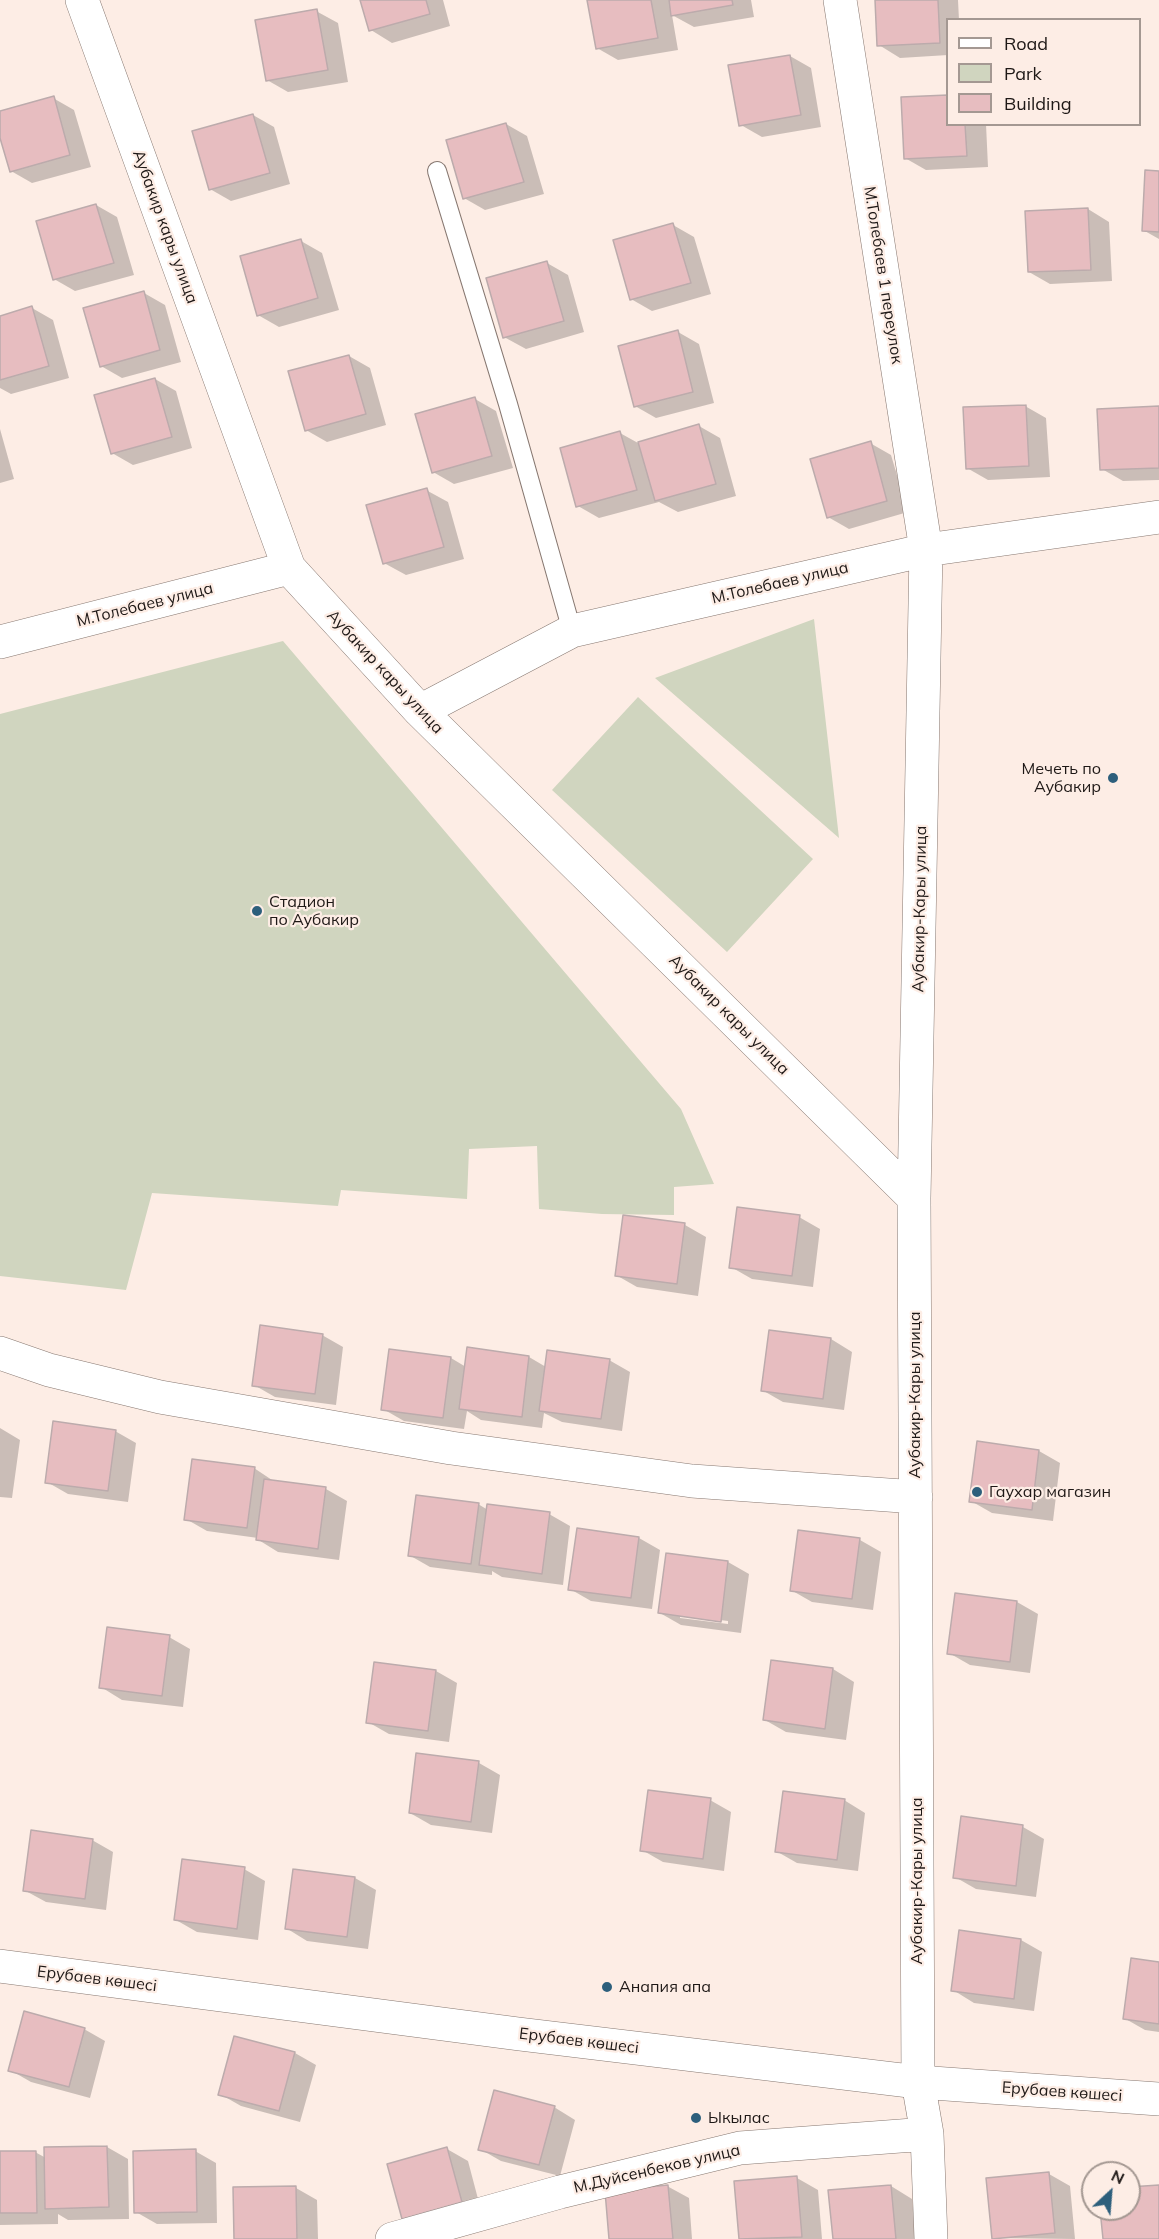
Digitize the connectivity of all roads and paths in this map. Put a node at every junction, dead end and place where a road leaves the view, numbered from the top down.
1 (82, 0) edge
2 (840, 0) edge
3 (437, 171) dead end
4 (1159, 518) edge
5 (926, 550) junction
6 (289, 568) junction
7 (572, 631) junction
8 (0, 642) edge
9 (420, 711) junction
10 (914, 1198) junction
11 (0, 1353) edge
12 (916, 1497) junction
13 (0, 1966) edge
14 (918, 2082) junction
15 (1159, 2100) edge
16 (927, 2134) junction
17 (392, 2239) edge
18 (931, 2239) edge

1 - 6 street, Аубакир кары улица
2 - 5 street, М.Толебаев 1 переулок
3 - 7 lane
4 - 5 street, М.Толебаев улица
5 - 7 street, М.Толебаев улица
5 - 10 street, Аубакир-Кары улица
6 - 8 street, М.Толебаев улица
6 - 9 street, Аубакир кары улица
7 - 9 street, М.Толебаев улица
9 - 10 street, Аубакир кары улица
10 - 12 street, Аубакир-Кары улица
11 - 12 street
12 - 14 street, Аубакир-Кары улица
13 - 14 street, Ерубаев көшесі
14 - 15 street, Ерубаев көшесі
14 - 16 street, Аубакир-Кары улица
16 - 17 street, М.Дуйсенбеков улица
16 - 18 street, Аубакир-Кары улица

